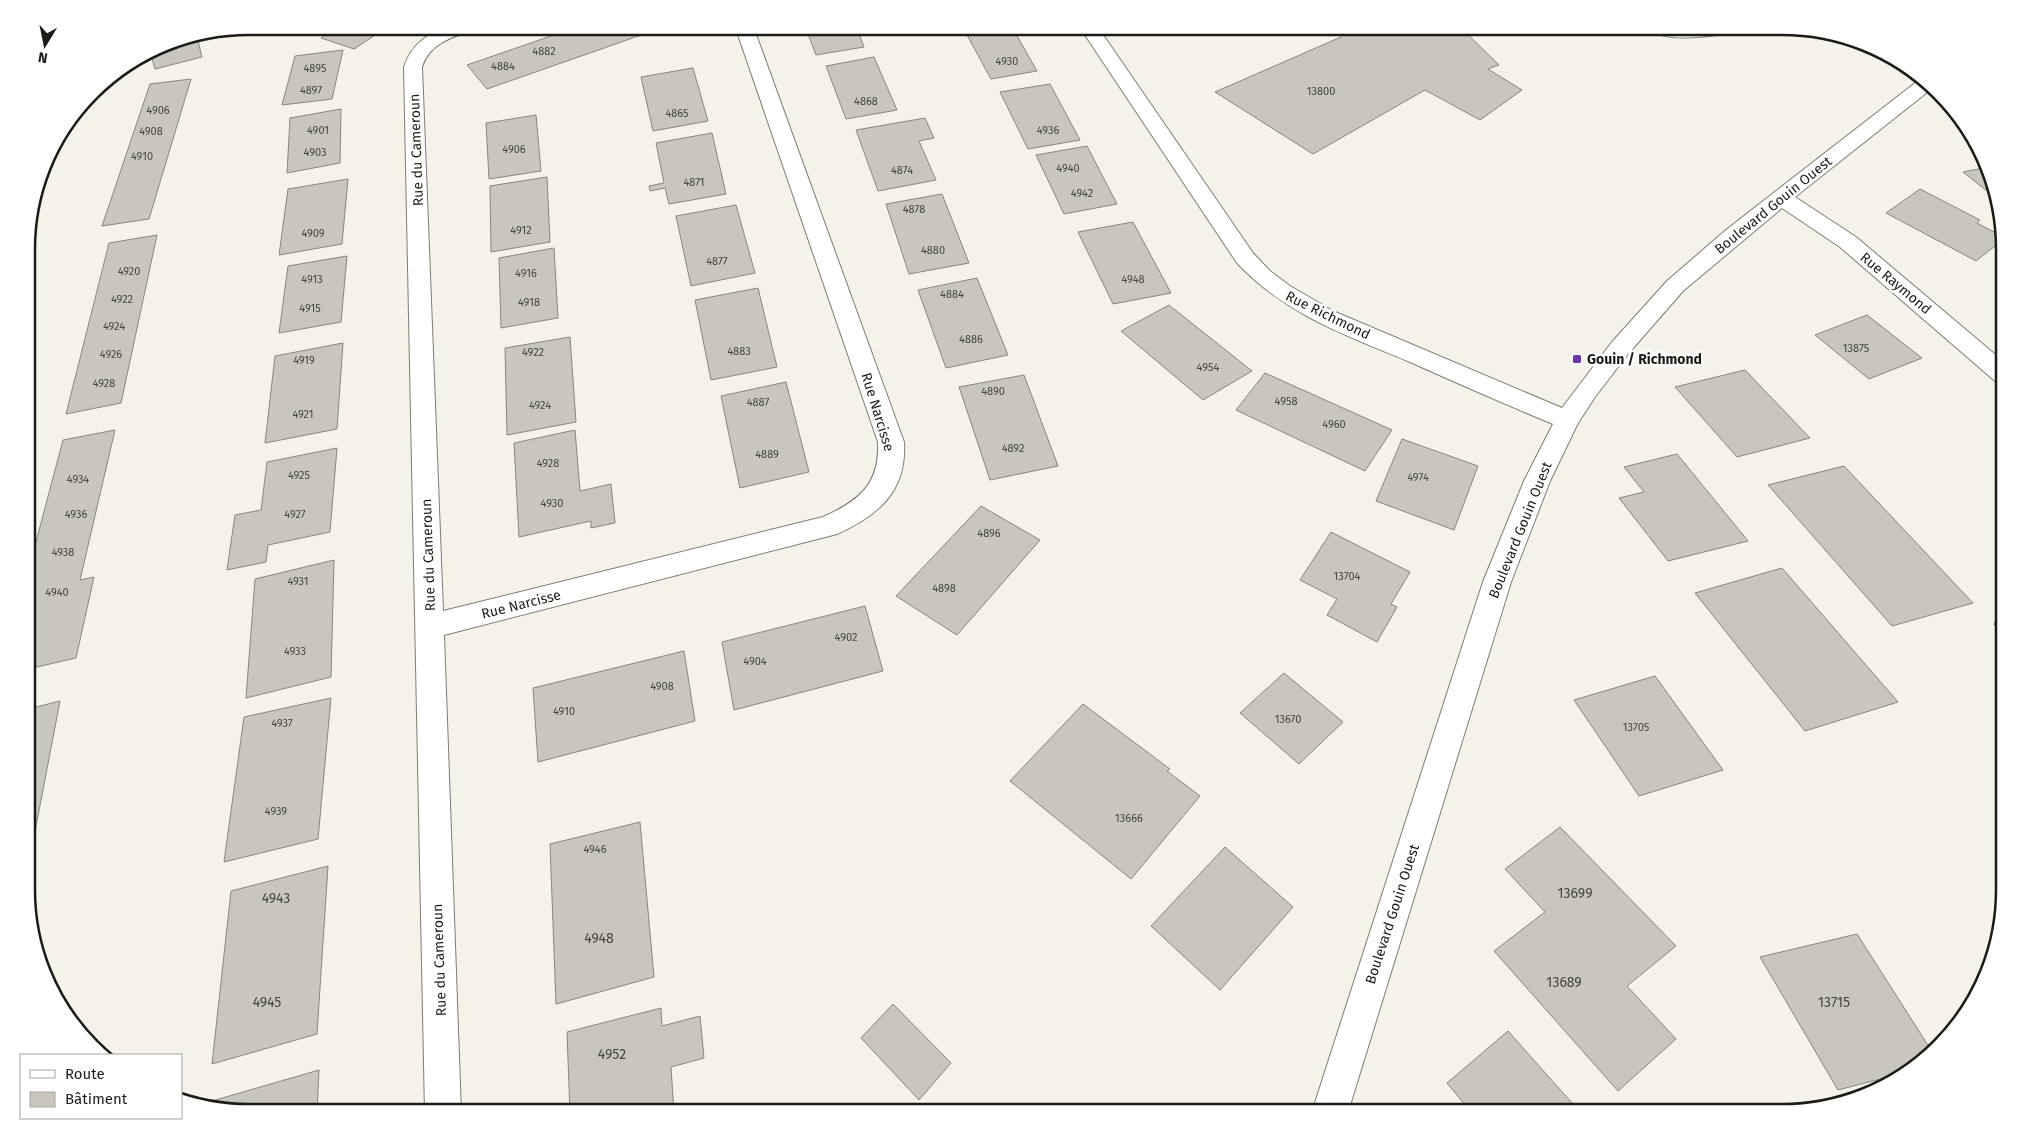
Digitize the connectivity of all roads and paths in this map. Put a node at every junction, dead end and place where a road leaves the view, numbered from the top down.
1 (446, 35) edge
2 (747, 35) edge
3 (1094, 35) edge
4 (1922, 87) edge
5 (1782, 198) junction
6 (1996, 368) edge
7 (1567, 420) junction
8 (430, 626) junction
9 (443, 1104) edge
10 (1333, 1104) edge

1 - 8 street, Rue du Cameroun
2 - 8 street, Rue Narcisse
3 - 7 street, Rue Richmond
4 - 5 street, Boulevard Gouin Ouest
5 - 6 street, Rue Raymond
5 - 7 street, Boulevard Gouin Ouest
7 - 10 street, Boulevard Gouin Ouest
8 - 9 street, Rue du Cameroun

